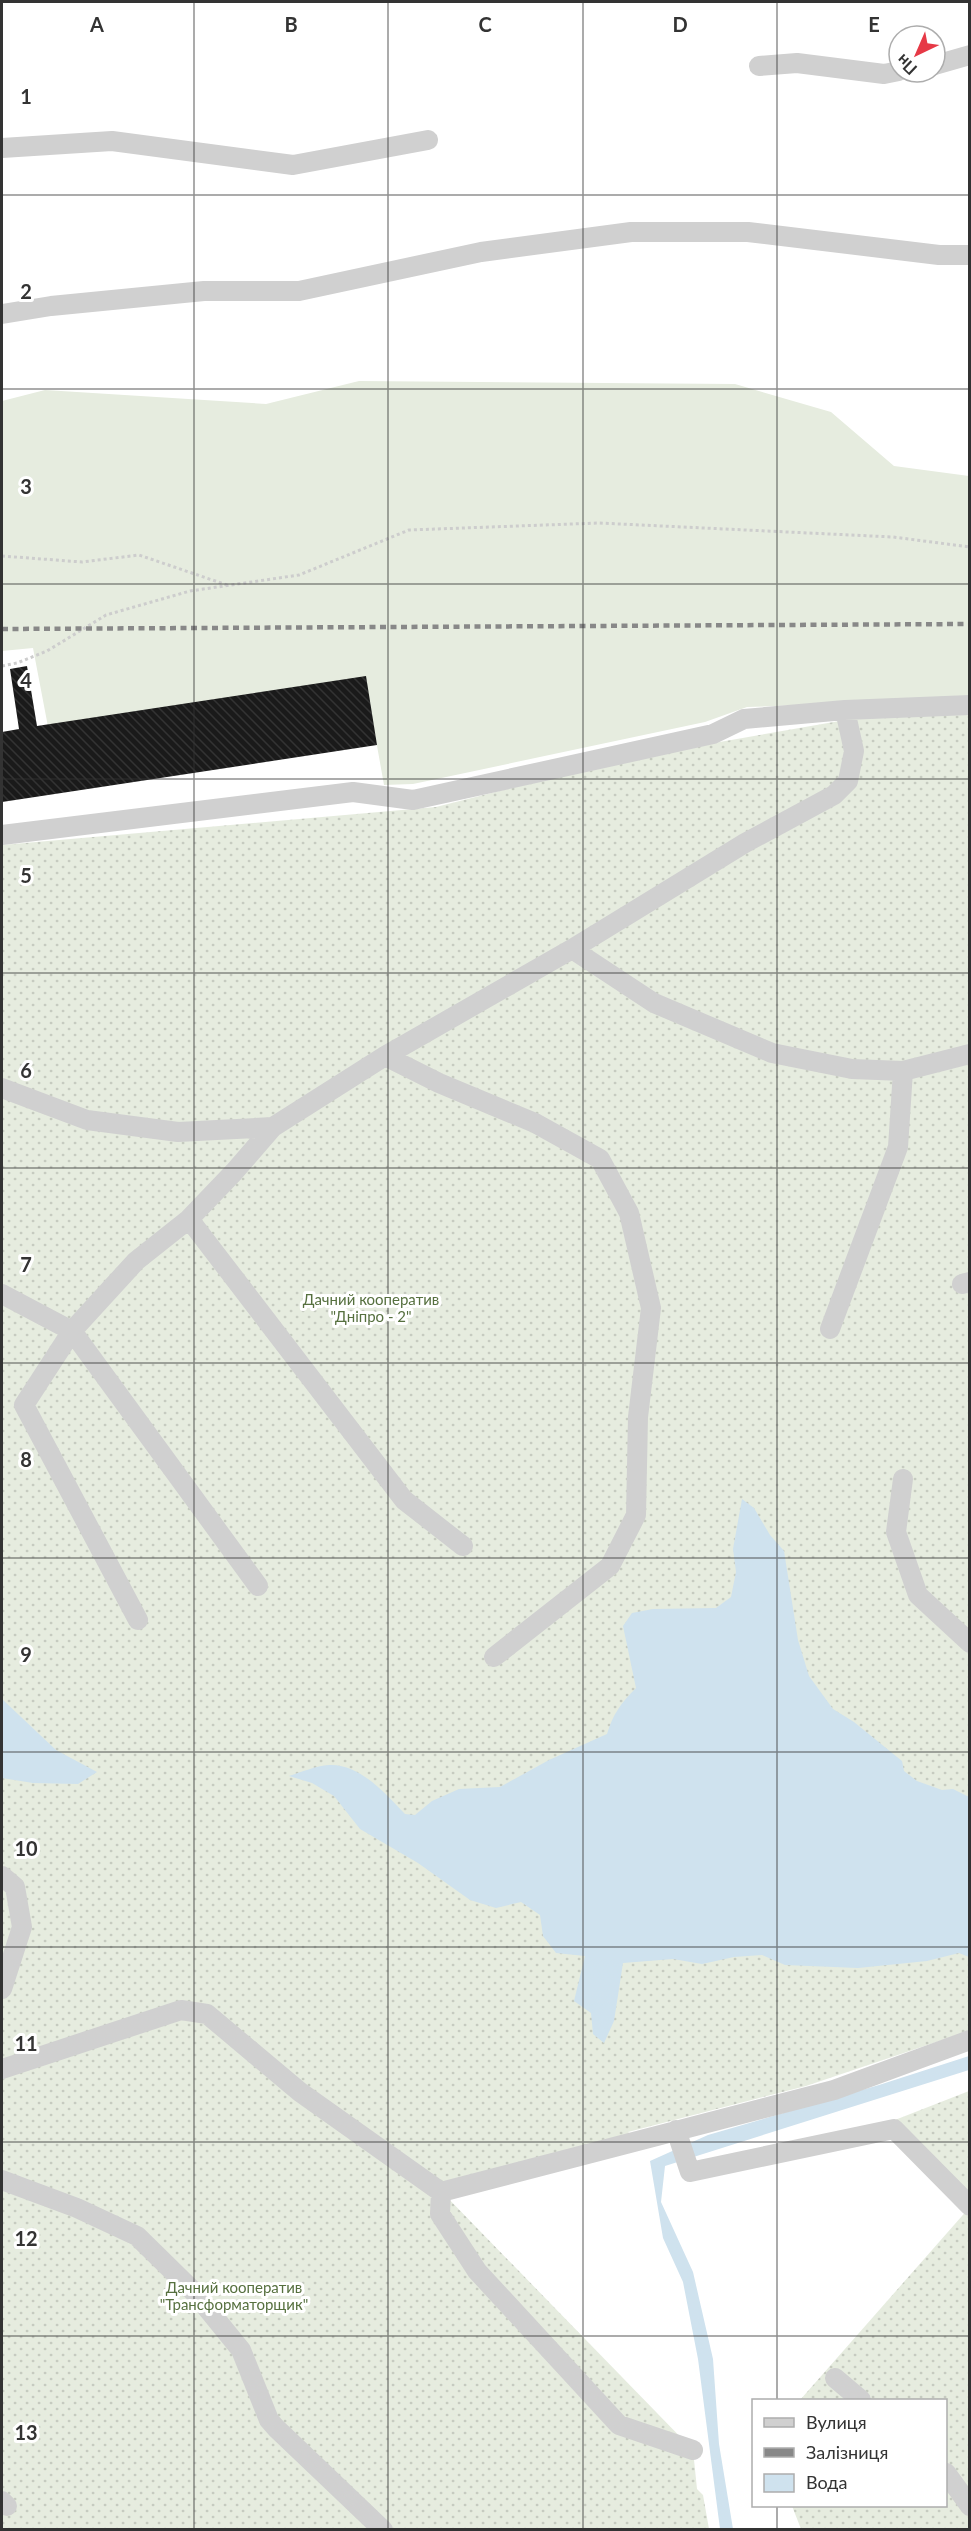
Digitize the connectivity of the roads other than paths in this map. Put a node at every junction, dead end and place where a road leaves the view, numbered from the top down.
1 (969, 54) edge
2 (947, 63) edge
3 (759, 66) dead end
4 (887, 73) edge
5 (428, 140) dead end
6 (2, 148) edge
7 (969, 255) edge
8 (2, 314) edge
9 (969, 705) edge
10 (845, 710) junction
11 (2, 835) edge
12 (572, 949) junction
13 (969, 1054) edge
14 (385, 1056) junction
15 (903, 1071) junction
16 (2, 1088) edge
17 (273, 1127) junction
18 (189, 1219) junction
19 (2, 1294) edge
20 (830, 1329) dead end
21 (72, 1331) junction
22 (903, 1479) dead end
23 (463, 1546) dead end
24 (258, 1586) dead end
25 (138, 1620) dead end
26 (969, 1644) edge
27 (494, 1657) dead end
28 (2, 1876) edge
29 (2, 1989) edge
30 (969, 2040) edge
31 (2, 2069) edge
32 (676, 2130) junction
33 (2, 2180) edge
34 (441, 2192) junction
35 (969, 2206) edge
36 (835, 2378) dead end
37 (860, 2399) edge
38 (693, 2450) dead end
39 (947, 2476) edge
40 (969, 2506) edge
41 (383, 2529) edge

1 - 2 lane
3 - 4 lane
5 - 6 lane
7 - 8 lane
9 - 10 lane
10 - 11 lane
10 - 12 lane
12 - 14 lane
12 - 15 lane
13 - 15 lane
14 - 17 lane
14 - 27 lane
15 - 20 lane
16 - 17 lane
17 - 18 lane
18 - 21 lane
18 - 23 lane
19 - 21 lane
21 - 24 lane
21 - 25 lane
22 - 26 lane
28 - 29 lane
30 - 32 lane
31 - 34 lane
32 - 34 lane
32 - 35 lane
33 - 41 lane
34 - 38 lane
36 - 37 lane
39 - 40 lane

